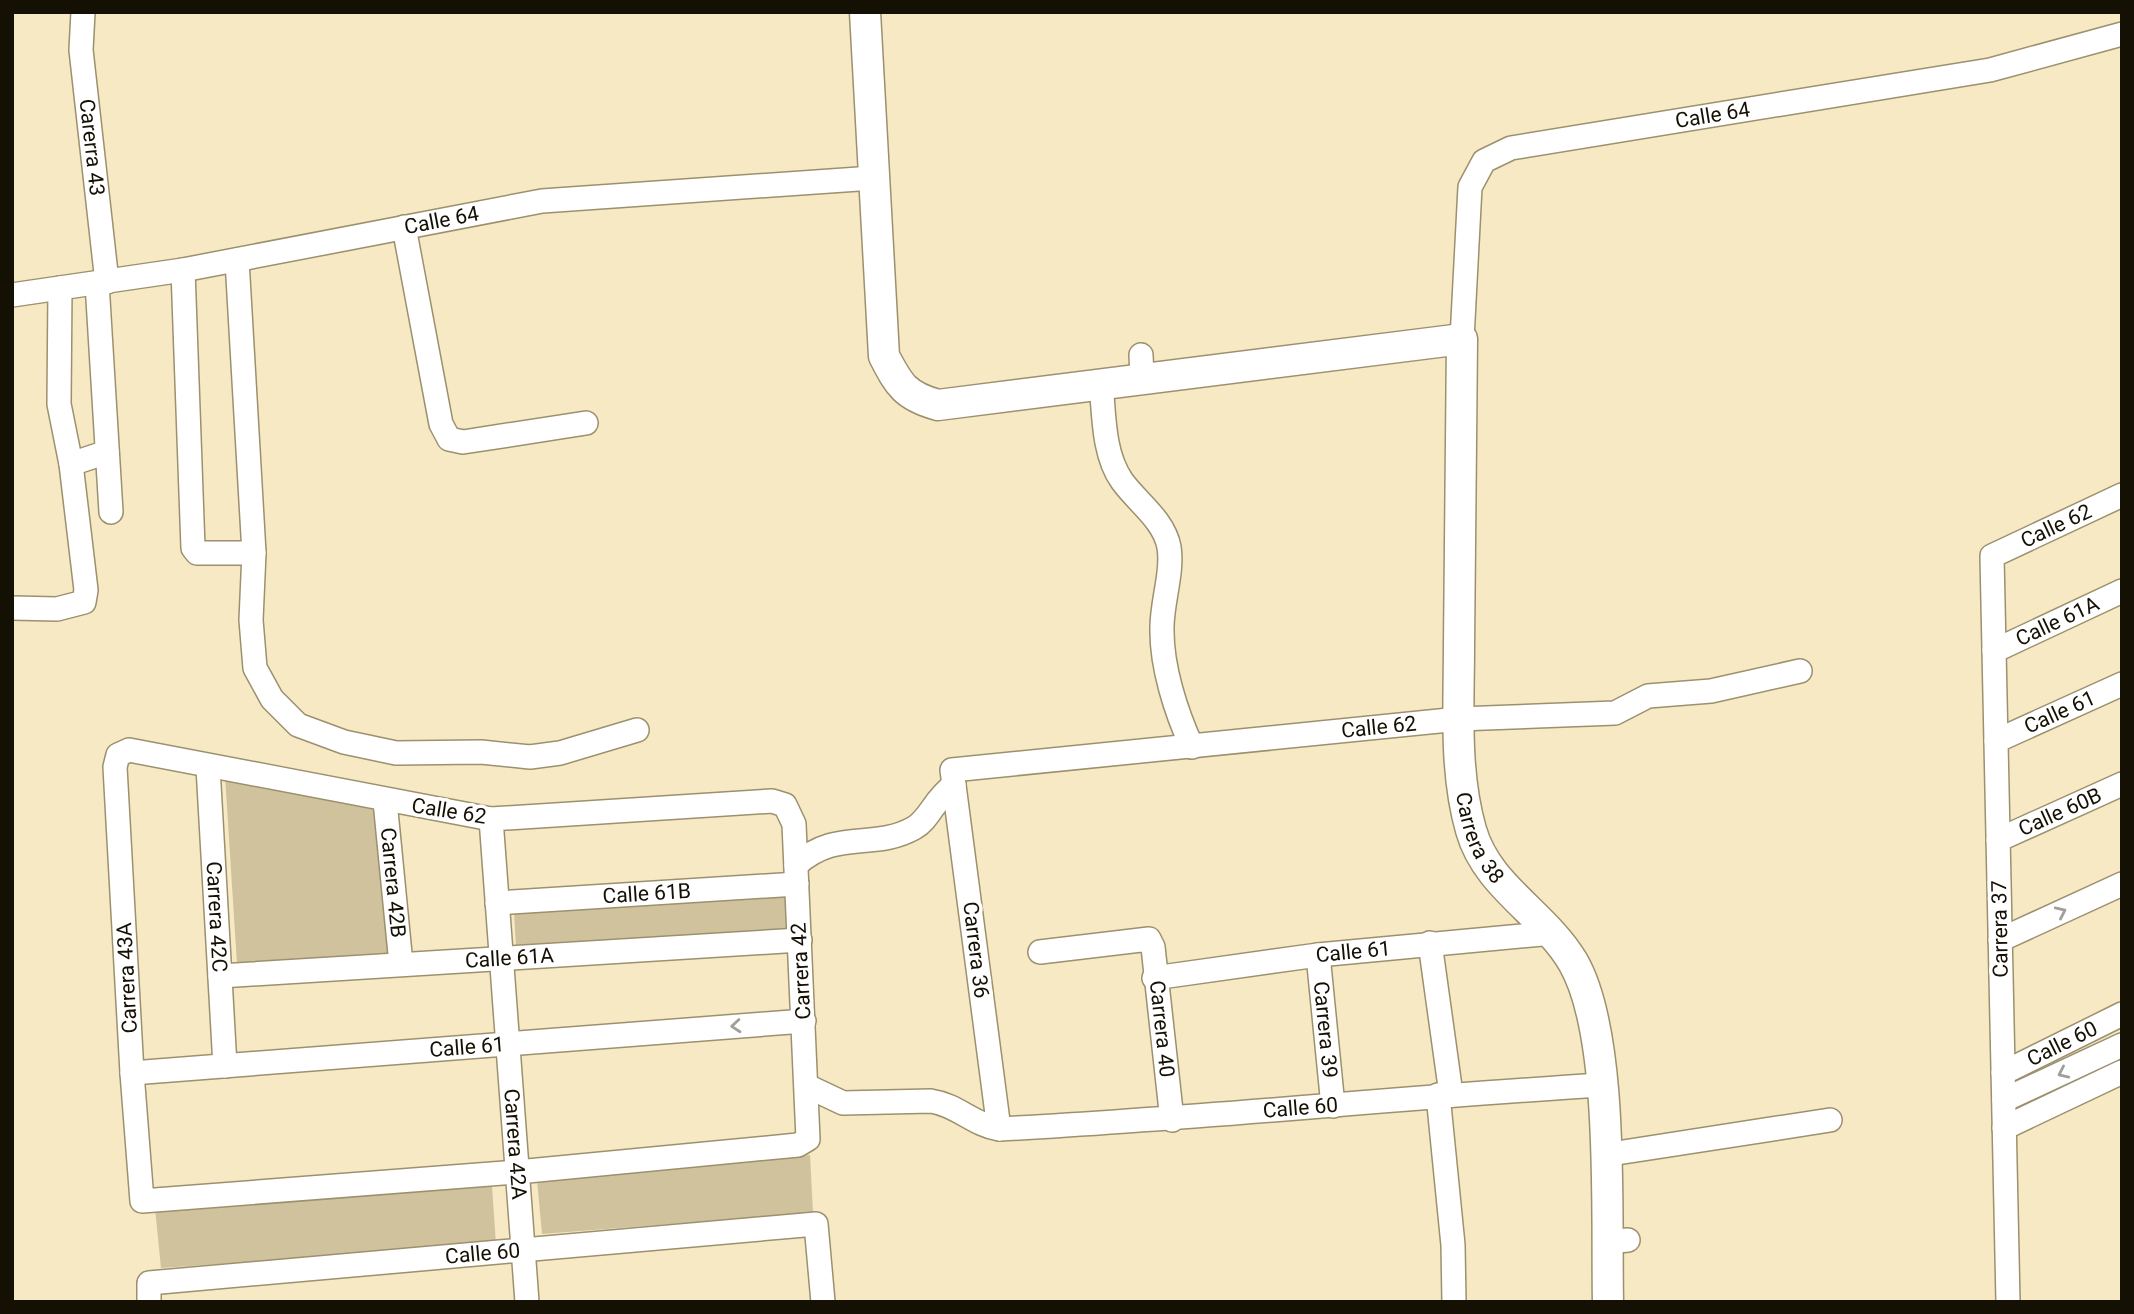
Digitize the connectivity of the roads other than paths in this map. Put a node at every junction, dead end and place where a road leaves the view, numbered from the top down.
1 (83, 12) edge
2 (865, 12) edge
3 (2122, 34) edge
4 (873, 178) junction
5 (404, 227) junction
6 (237, 260) junction
7 (183, 270) junction
8 (102, 283) junction
9 (60, 288) junction
10 (12, 295) edge
11 (1462, 339) junction
12 (1101, 382) junction
13 (586, 423) dead end
14 (107, 452) junction
15 (71, 464) junction
16 (2119, 502) edge
17 (110, 512) dead end
18 (254, 553) junction
19 (1992, 556) joint
20 (2122, 591) edge
21 (12, 608) edge
22 (1994, 651) junction
23 (1800, 671) dead end
24 (2122, 684) edge
25 (1459, 719) junction
26 (637, 730) dead end
27 (1996, 741) junction
28 (1192, 747) junction
29 (118, 755) joint
30 (208, 767) junction
31 (953, 778) junction
32 (2122, 784) edge
33 (385, 801) junction
34 (790, 815) junction
35 (491, 819) junction
36 (1998, 840) junction
37 (835, 842) junction
38 (796, 874) junction
39 (2122, 884) edge
40 (497, 903) junction
41 (1553, 933) junction
42 (800, 940) junction
43 (2000, 940) junction
44 (1430, 943) junction
45 (1040, 952) dead end
46 (1318, 955) junction
47 (501, 958) junction
48 (401, 964) junction
49 (220, 975) junction
50 (1154, 978) junction
51 (2122, 1014) edge
52 (804, 1021) junction
53 (508, 1044) junction
54 (2122, 1045) edge
55 (225, 1066) junction
56 (2122, 1072) edge
57 (132, 1073) junction
58 (2003, 1073) junction
59 (1602, 1085) junction
60 (807, 1086) junction
61 (1444, 1095) junction
62 (2004, 1100) junction
63 (844, 1104) junction
64 (1333, 1106) junction
65 (1172, 1120) junction
66 (1830, 1120) dead end
67 (2004, 1128) junction
68 (999, 1129) junction
69 (808, 1134) junction
70 (1604, 1154) junction
71 (517, 1172) junction
72 (523, 1250) junction
73 (149, 1292) edge
74 (527, 1302) edge
75 (823, 1302) edge
76 (1454, 1302) edge
77 (1608, 1302) edge
78 (2008, 1302) edge

1 - 8 street, Carerra 43
2 - 4 main road
3 - 11 street, Calle 64
4 - 5 street, Calle 64
4 - 12 main road
5 - 6 street, Calle 64
5 - 13 street
6 - 7 street, Calle 64
6 - 18 street
7 - 8 street, Calle 64
7 - 18 street
8 - 9 street, Calle 64
8 - 14 street, Carerra 43
9 - 10 street, Calle 64
9 - 15 street
11 - 12 main road
11 - 25 main road, Carrera 38
12 - 28 street
14 - 15 street
14 - 17 street, Carerra 43
15 - 21 street
16 - 19 street, Calle 62
18 - 26 street
19 - 22 street, Carrera 37
20 - 22 street, Calle 61A
22 - 27 street, Carrera 37
23 - 25 street, Calle 62
24 - 27 street, Calle 61
25 - 28 street, Calle 62
25 - 41 main road, Carrera 38
27 - 36 street, Carrera 37
28 - 31 street, Calle 62
29 - 30 street, Calle 62
29 - 57 street, Carrera 43A
30 - 33 street, Calle 62
30 - 49 street, Carrera 42C
31 - 37 street
31 - 68 street, Carrera 36
32 - 36 street, Calle 60B
33 - 35 street, Calle 62
33 - 48 street, Carrera 42B
34 - 35 street, Calle 62
34 - 37 street, Calle 62
34 - 38 street, Carrera 42
35 - 40 street, Carrera 42A
36 - 43 street, Carrera 37
37 - 38 street
38 - 40 street, Calle 61B
38 - 42 street, Carrera 42
43 -> 39 street
40 - 47 street, Carrera 42A
41 - 44 street, Calle 61
41 - 59 main road, Carrera 38
42 - 47 street, Calle 61A
42 - 52 street, Carrera 42
43 - 58 street, Carrera 37
44 - 46 street, Calle 61
44 - 61 street
45 - 50 street, Carrera 40
46 - 50 street, Calle 61
46 - 64 street, Carrera 39
47 - 48 street, Calle 61A
47 - 53 street, Carrera 42A
48 - 49 street, Calle 61A
49 - 55 street, Carrera 42C
50 - 65 street, Carrera 40
51 - 58 street, Calle 60
52 -> 53 street, Calle 61
52 - 60 street, Carrera 42
53 - 55 street, Calle 61
53 - 71 street, Carrera 42A
54 -> 62 street
55 - 57 street, Calle 61
56 - 67 street
57 - 71 street, Carrera 43A
58 - 62 street, Carrera 37
59 - 61 street, Calle 60
59 - 70 main road, Carrera 38
60 - 63 street
60 - 69 street, Carrera 42
61 - 64 street, Calle 60
61 - 76 street
62 - 67 street, Carrera 37
63 - 68 street
63 - 69 street
64 - 65 street, Calle 60
65 - 68 street, Calle 60
66 - 70 street
67 - 78 street, Carrera 37
69 - 71 street
70 - 77 main road, Carrera 38
71 - 72 street, Carrera 42A
72 - 73 street, Calle 60
72 - 74 street, Carrera 42A
72 - 75 street, Calle 60

